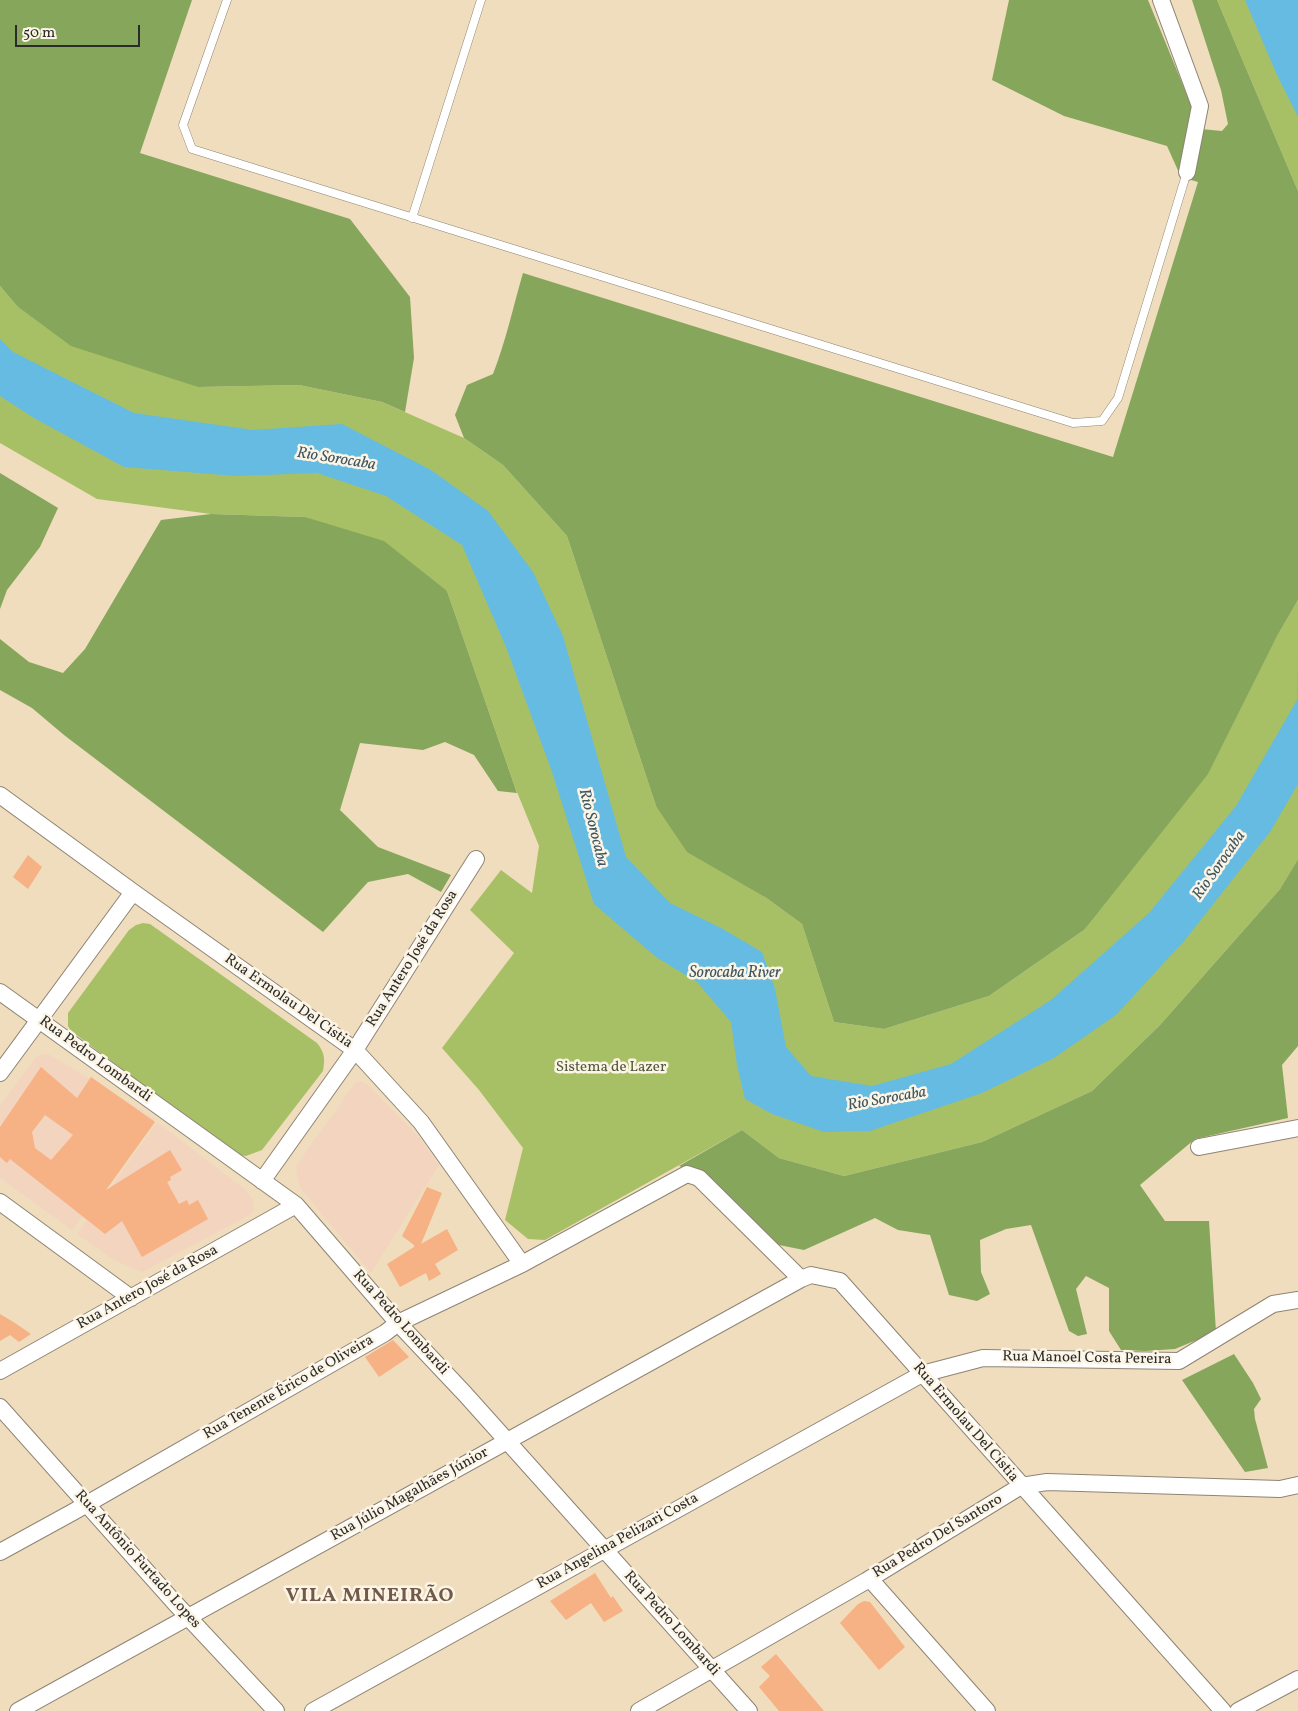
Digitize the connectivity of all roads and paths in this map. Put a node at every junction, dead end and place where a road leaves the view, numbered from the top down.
1 (227, 0) edge
2 (481, 0) edge
3 (1161, 0) edge
4 (1186, 172) joint
5 (412, 218) junction
6 (0, 795) edge
7 (476, 859) dead end
8 (133, 892) junction
9 (0, 992) edge
10 (39, 1020) junction
11 (355, 1050) junction
12 (0, 1073) edge
13 (1298, 1128) edge
14 (1198, 1146) dead end
15 (262, 1181) junction
16 (0, 1202) edge
17 (296, 1205) junction
18 (522, 1264) junction
19 (801, 1279) junction
20 (131, 1298) junction
21 (1298, 1300) edge
22 (398, 1323) junction
23 (0, 1371) edge
24 (922, 1374) junction
25 (0, 1407) edge
26 (508, 1442) junction
27 (1021, 1486) junction
28 (1298, 1486) edge
29 (87, 1503) junction
30 (604, 1550) junction
31 (0, 1552) edge
32 (870, 1579) junction
33 (188, 1617) junction
34 (712, 1669) junction
35 (1298, 1679) edge
36 (18, 1711) edge
37 (276, 1711) edge
38 (313, 1711) edge
39 (639, 1711) edge
40 (749, 1711) edge
41 (987, 1711) edge
42 (1223, 1711) edge
43 (1238, 1711) edge

1 - 5 lane
2 - 5 lane
3 - 4 street
4 - 5 lane
6 - 8 street, Rua Ermolau Del Cístia
7 - 11 street, Rua Antero José da Rosa
8 - 10 street
8 - 11 street, Rua Ermolau Del Cístia
9 - 10 street, Rua Pedro Lombardi
10 - 12 street
10 - 15 street, Rua Pedro Lombardi
11 - 15 street, Rua Antero José da Rosa
11 - 18 street, Rua Ermolau Del Cístia
13 - 14 street
15 - 17 street, Rua Pedro Lombardi
16 - 20 street
17 - 20 street, Rua Antero José da Rosa
17 - 22 street, Rua Pedro Lombardi
18 - 19 street, Rua Tenente Érico de Oliveira
18 - 22 street, Rua Tenente Érico de Oliveira
19 - 24 street, Rua Ermolau Del Cístia
19 - 26 street, Rua Júlio Magalhães Júnior
20 - 23 street, Rua Antero José da Rosa
21 - 24 street, Rua Manoel Costa Pereira
22 - 26 street, Rua Pedro Lombardi
22 - 29 street, Rua Tenente Érico de Oliveira
24 - 27 street, Rua Ermolau Del Cístia
24 - 30 street, Rua Angelina Pelizari Costa
25 - 29 street, Rua Antônio Furtado Lopes
26 - 30 street, Rua Pedro Lombardi
26 - 33 street, Rua Júlio Magalhães Júnior
27 - 28 street, Rua Pedro Del Santoro
27 - 32 street, Rua Pedro Del Santoro
27 - 42 street, Rua Ermolau Del Cístia
29 - 31 street, Rua Tenente Érico de Oliveira
29 - 33 street, Rua Antônio Furtado Lopes
30 - 34 street, Rua Pedro Lombardi
30 - 38 street, Rua Angelina Pelizari Costa
32 - 34 street, Rua Pedro Del Santoro
32 - 41 street
33 - 36 street, Rua Júlio Magalhães Júnior
33 - 37 street, Rua Antônio Furtado Lopes
34 - 39 street, Rua Pedro Del Santoro
34 - 40 street, Rua Pedro Lombardi
35 - 43 street

